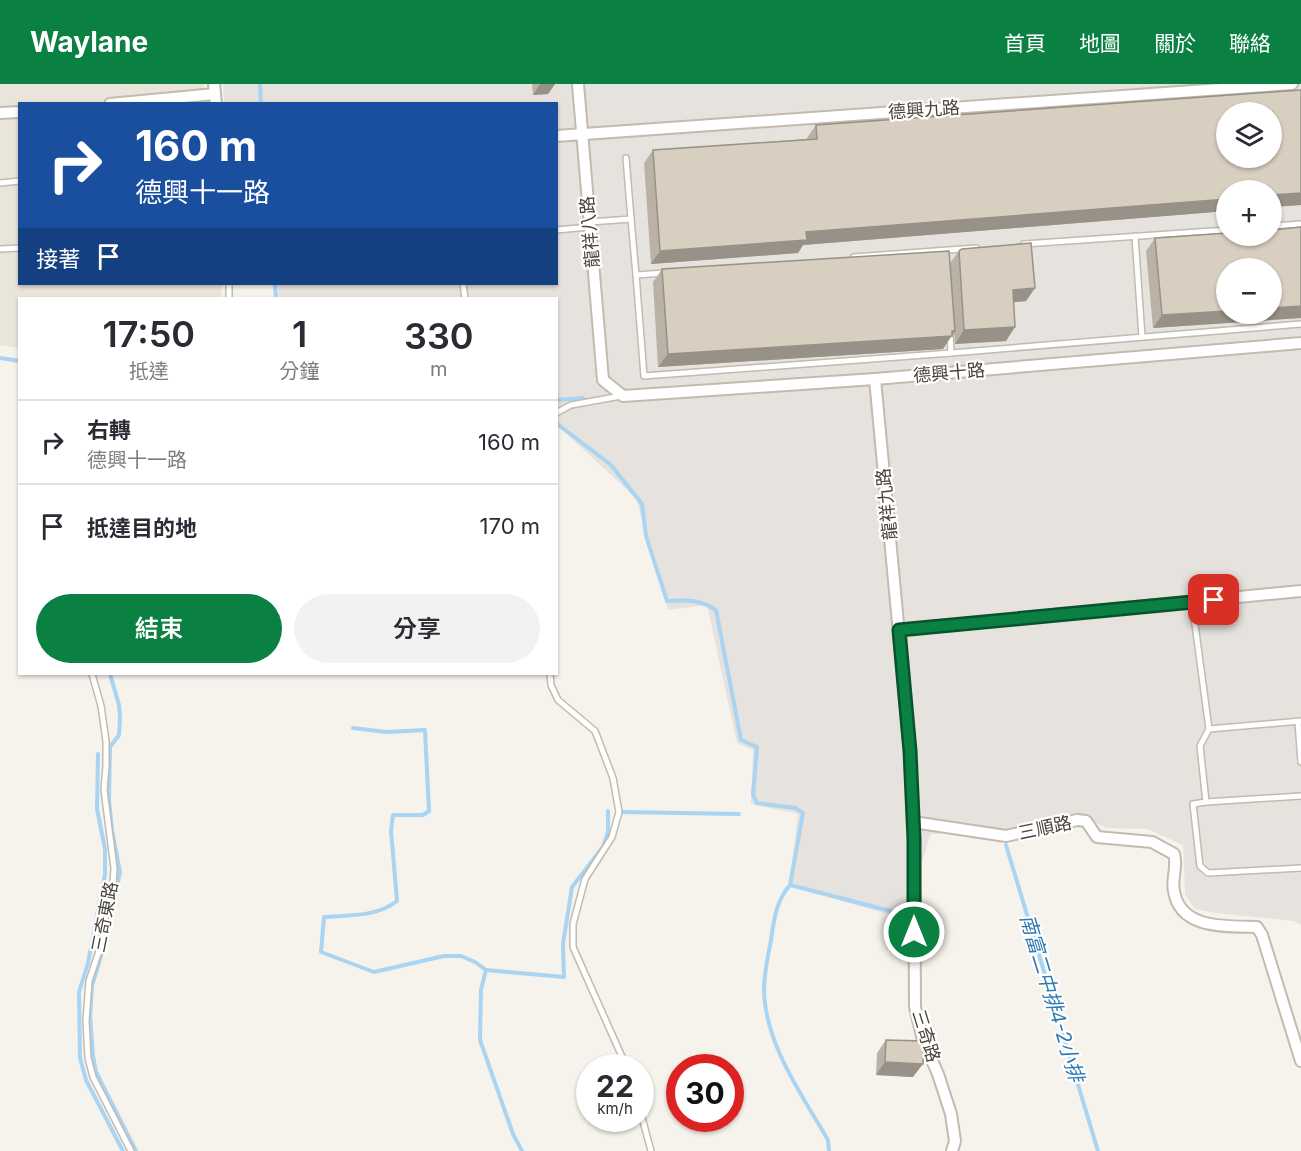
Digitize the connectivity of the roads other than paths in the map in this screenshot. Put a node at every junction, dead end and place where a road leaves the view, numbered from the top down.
1 (578, 84) edge
2 (1292, 84) edge
3 (215, 94) edge
4 (131, 102) edge
5 (18, 112) edge
6 (0, 113) edge
7 (582, 133) junction
8 (558, 136) edge
9 (626, 158) dead end
10 (18, 181) edge
11 (0, 183) edge
12 (631, 219) junction
13 (1301, 224) edge
14 (590, 225) junction
15 (1282, 225) edge
16 (558, 230) edge
17 (1216, 231) edge
18 (1135, 236) junction
19 (1016, 245) edge
20 (980, 247) edge
21 (18, 248) edge
22 (0, 249) edge
23 (944, 250) junction
24 (849, 258) edge
25 (945, 261) edge
26 (671, 272) edge
27 (636, 275) junction
28 (1301, 324) edge
29 (949, 330) edge
30 (1142, 337) junction
31 (1301, 344) edge
32 (951, 353) junction
33 (875, 379) junction
34 (623, 396) junction
35 (558, 412) edge
36 (1301, 591) edge
37 (1192, 602) junction
38 (899, 630) junction
39 (92, 675) edge
40 (550, 675) edge
41 (1299, 722) edge
42 (1209, 729) junction
43 (1301, 762) edge
44 (1301, 796) edge
45 (1206, 802) junction
46 (913, 822) junction
47 (1301, 868) edge
48 (621, 1054) edge
49 (1301, 1061) edge
50 (646, 1132) edge
51 (131, 1151) edge
52 (651, 1151) edge
53 (952, 1151) edge

1 - 7 street, 龍祥八路
2 - 7 street, 德興九路
3 - 4 street
5 - 6 street
7 - 8 street, 德興九路
7 - 14 street, 龍祥八路
9 - 12 lane
10 - 11 lane
12 - 14 lane
12 - 27 lane
13 - 15 lane
14 - 16 lane
14 - 34 street, 龍祥八路
17 - 18 lane
18 - 19 lane
18 - 30 lane
20 - 23 lane
21 - 22 lane
23 - 24 lane
23 - 25 lane
26 - 27 lane
27 - 32 lane
28 - 30 lane
29 - 32 lane
30 - 32 lane
31 - 33 street, 德興十路
33 - 34 street, 德興十路
33 - 38 street, 龍祥九路
34 - 35 lane
36 - 37 street
37 - 38 street
37 - 42 lane
38 - 46 street, 三奇路
39 - 51 lane, 三奇東路
40 - 48 lane
41 - 42 lane
41 - 43 lane
42 - 45 lane
44 - 45 lane
45 - 47 lane
46 - 49 street, 三順路
46 - 53 street, 三奇路
50 - 52 lane

